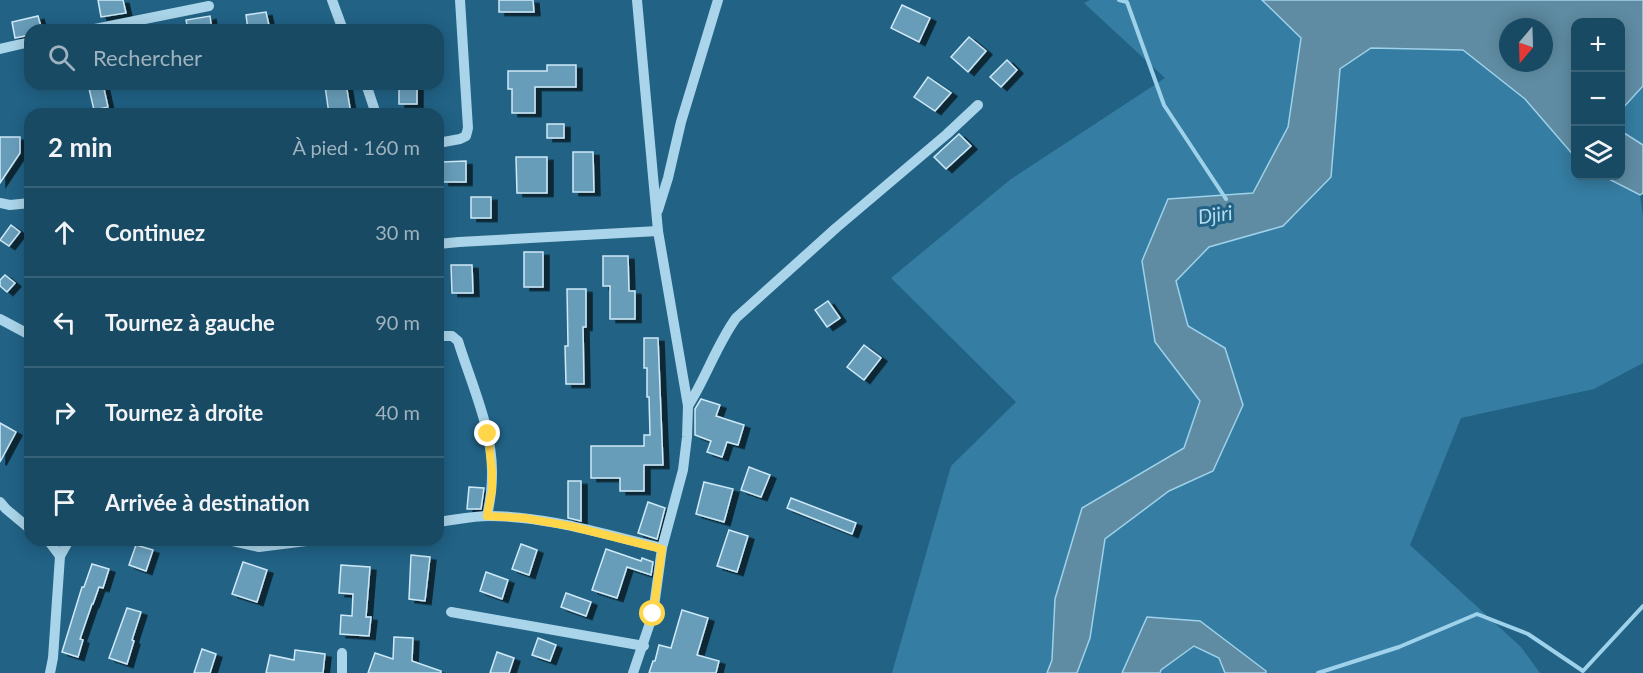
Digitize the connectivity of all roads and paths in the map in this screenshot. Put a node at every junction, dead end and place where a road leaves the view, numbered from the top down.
1 (332, 0) edge
2 (460, 0) edge
3 (637, 0) edge
4 (718, 0) edge
5 (209, 6) dead end
6 (120, 24) edge
7 (341, 24) edge
8 (24, 43) edge
9 (0, 49) edge
10 (368, 90) edge
11 (978, 105) dead end
12 (374, 108) edge
13 (444, 142) edge
14 (0, 203) edge
15 (24, 204) edge
16 (656, 214) junction
17 (658, 231) junction
18 (444, 243) edge
19 (0, 319) edge
20 (24, 332) edge
21 (444, 336) edge
22 (688, 406) junction
23 (0, 502) edge
24 (487, 516) junction
25 (444, 521) edge
26 (24, 524) edge
27 (52, 546) edge
28 (66, 546) edge
29 (255, 546) edge
30 (273, 546) edge
31 (662, 549) junction
32 (60, 556) junction
33 (451, 612) dead end
34 (644, 646) junction
35 (342, 653) dead end
36 (50, 673) edge
37 (342, 673) edge
38 (633, 673) edge

1 - 7 street
2 - 13 street
3 - 16 street
4 - 16 street
5 - 6 street
8 - 9 street
10 - 12 street
11 - 22 street
14 - 15 street
16 - 17 street
17 - 18 street
17 - 22 street
19 - 20 street
21 - 24 street
22 - 31 street
23 - 26 street
24 - 25 street
24 - 31 street
27 - 32 street
28 - 32 street
29 - 30 street
31 - 34 street
32 - 36 street
33 - 34 street
34 - 38 street
35 - 37 street

